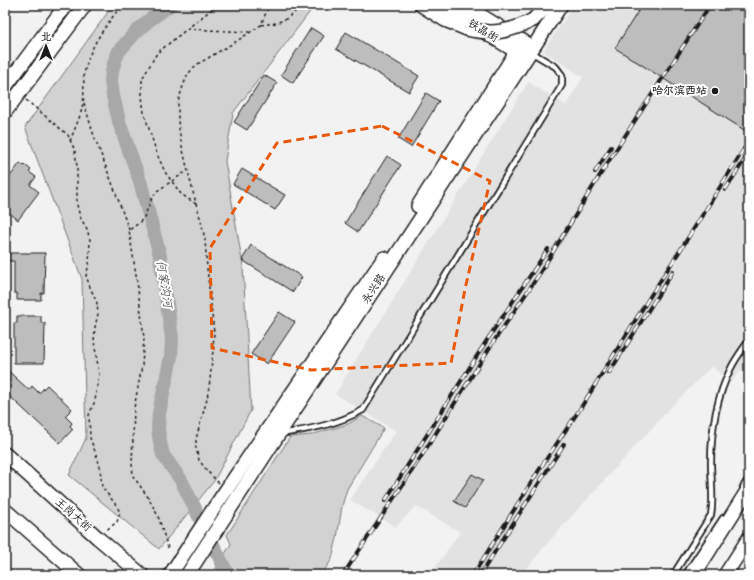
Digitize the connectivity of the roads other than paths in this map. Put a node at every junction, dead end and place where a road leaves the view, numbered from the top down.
1 (66, 5) edge
2 (85, 5) edge
3 (421, 5) edge
4 (440, 5) edge
5 (464, 5) edge
6 (548, 5) edge
7 (561, 5) edge
8 (526, 50) junction
9 (5, 87) edge
10 (5, 112) edge
11 (749, 340) edge
12 (278, 435) junction
13 (5, 454) edge
14 (749, 478) edge
15 (745, 490) edge
16 (5, 510) edge
17 (728, 510) dead end
18 (749, 538) edge
19 (78, 575) edge
20 (142, 575) edge
21 (170, 575) edge
22 (187, 575) edge
23 (673, 575) edge
24 (685, 575) edge
25 (694, 575) edge
26 (725, 575) edge

1 - 9 main road
2 - 10 main road
3 - 6 main road, bridge
4 - 8 main road, 铁晶街
5 - 8 main road, 铁晶街
7 - 8 main road, 永兴路
8 - 12 main road, 永兴路
8 - 12 lane
8 - 21 main road, 永兴路
11 - 23 lane
12 - 22 main road, 永兴路
13 - 20 main road, 王岗大街
14 - 15 lane
15 - 25 main road
16 - 19 main road
17 - 24 lane
18 - 26 main road

